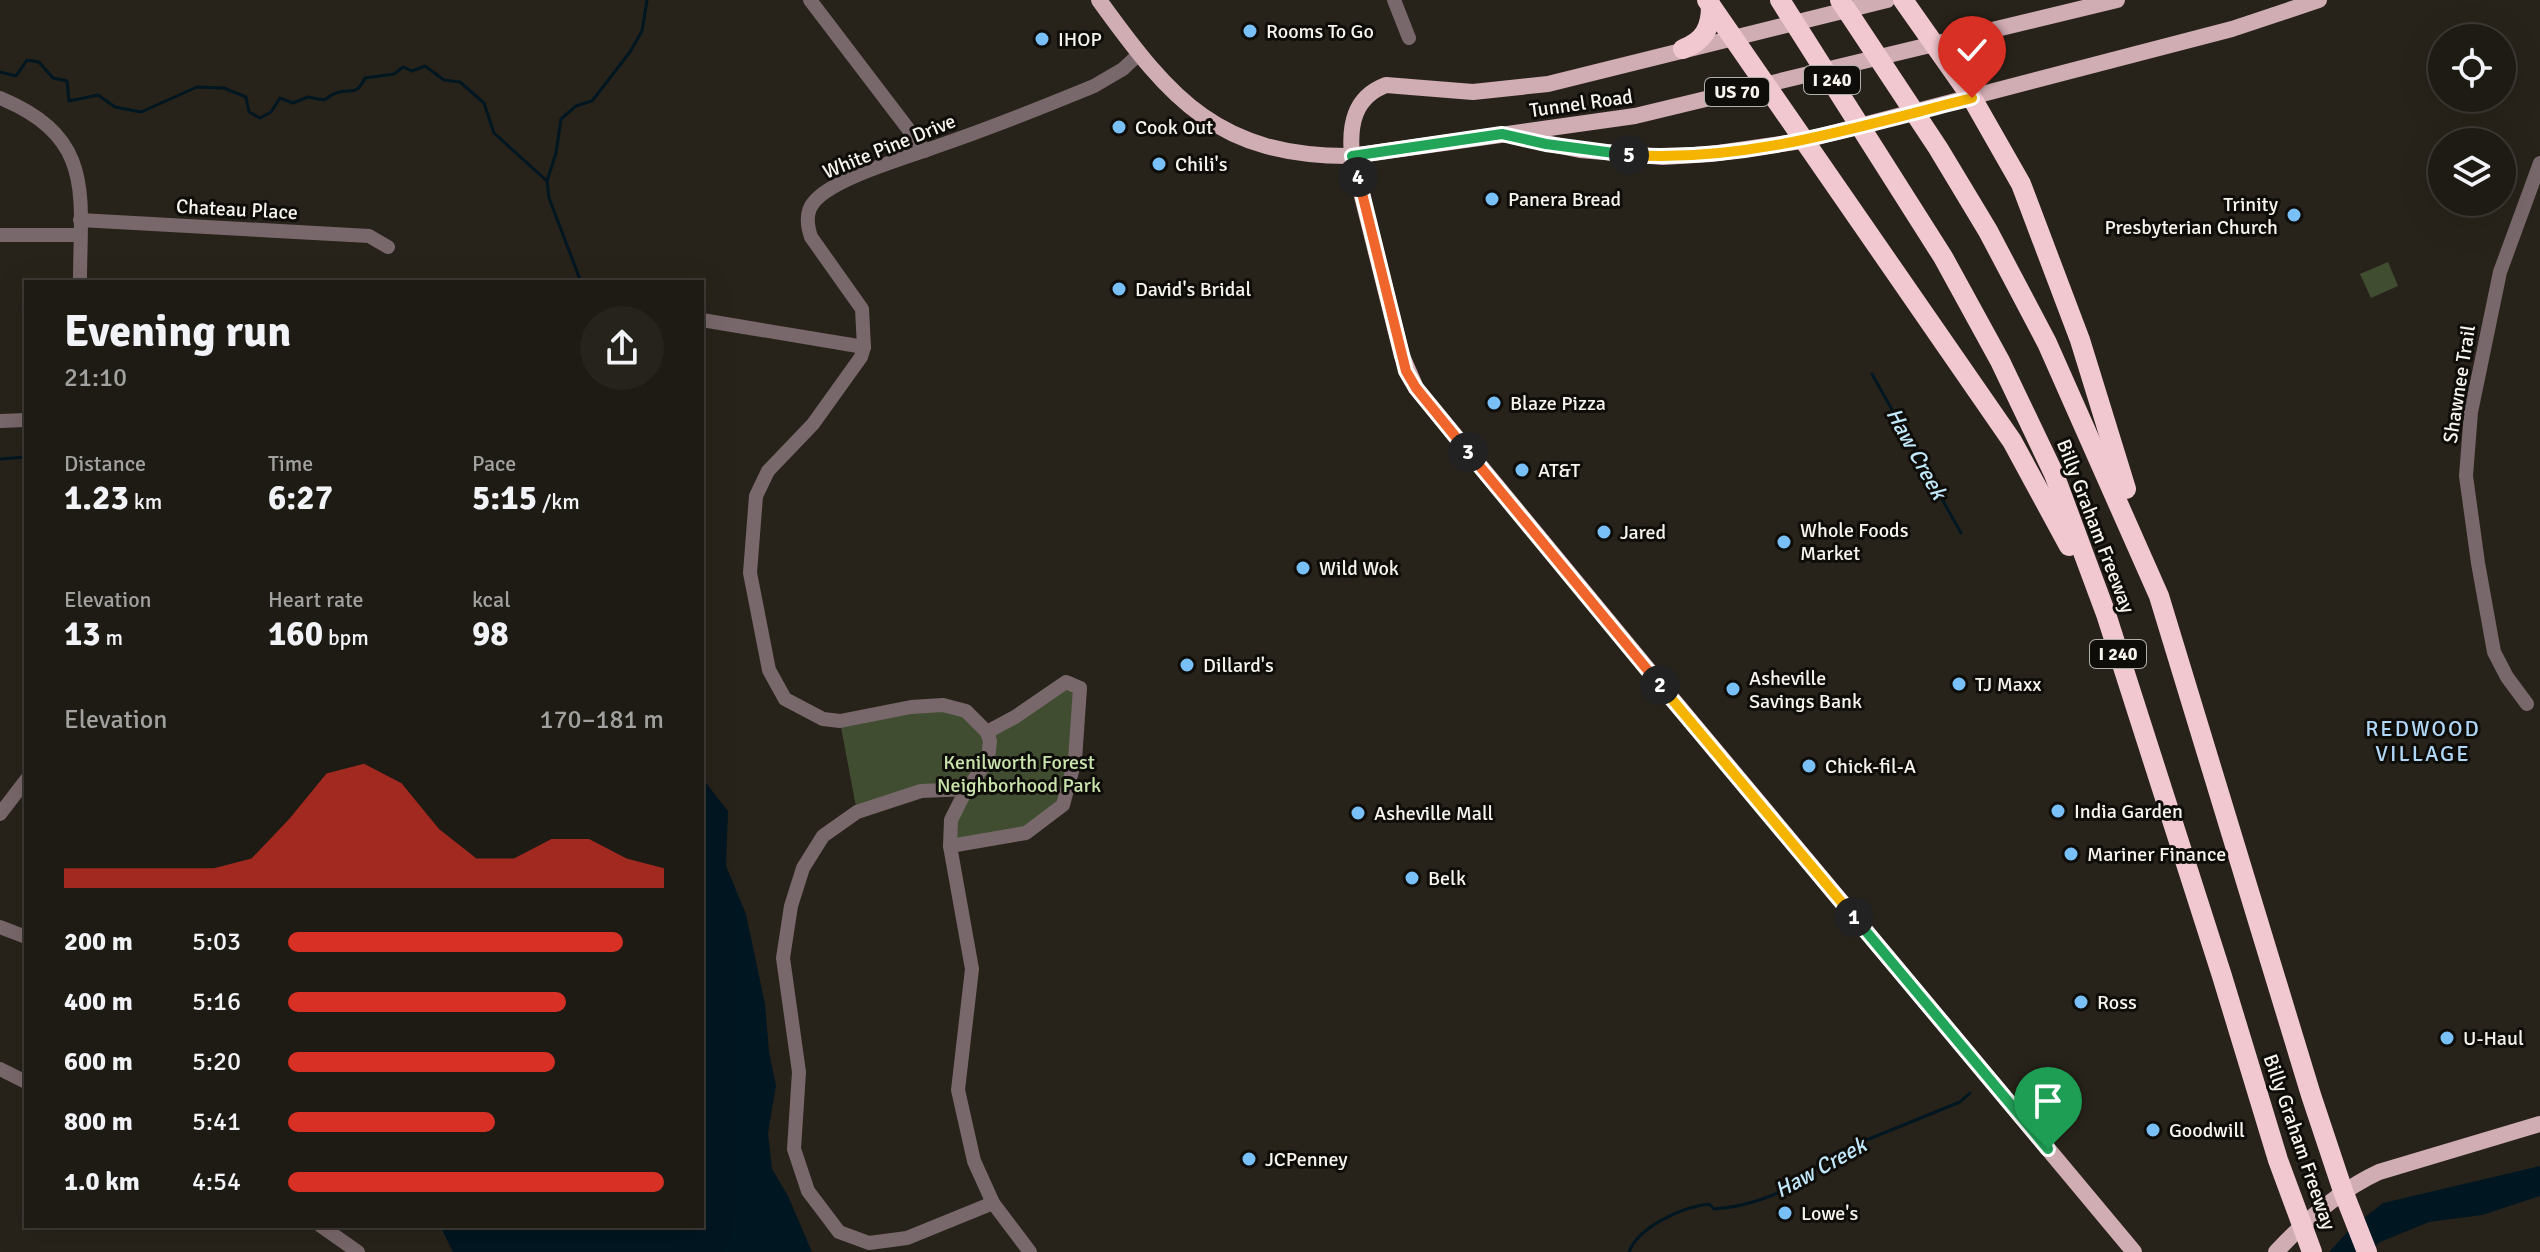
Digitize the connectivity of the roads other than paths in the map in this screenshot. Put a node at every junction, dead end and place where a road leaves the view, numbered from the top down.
1 (810, 0) edge
2 (1099, 0) edge
3 (1394, 0) edge
4 (1780, 0) edge
5 (1840, 0) edge
6 (1887, 0) edge
7 (1903, 0) edge
8 (2117, 0) edge
9 (2319, 0) edge
10 (1709, 3) edge
11 (1409, 38) dead end
12 (1736, 39) junction
13 (1683, 49) junction
14 (1139, 54) junction
15 (0, 98) edge
16 (1972, 98) junction
17 (1797, 133) junction
18 (1502, 134) junction
19 (925, 151) junction
20 (1352, 156) junction
21 (2540, 163) edge
22 (80, 227) junction
23 (0, 235) edge
24 (388, 247) dead end
25 (80, 280) edge
26 (704, 320) edge
27 (864, 347) junction
28 (24, 420) edge
29 (0, 421) edge
30 (2159, 596) junction
31 (2106, 614) junction
32 (2527, 704) dead end
33 (987, 732) junction
34 (24, 783) edge
35 (968, 789) junction
36 (0, 814) edge
37 (950, 846) junction
38 (0, 927) edge
39 (24, 936) edge
40 (0, 1069) edge
41 (24, 1081) edge
42 (2540, 1124) edge
43 (993, 1203) junction
44 (324, 1228) edge
45 (358, 1252) edge
46 (1030, 1252) edge
47 (2134, 1252) edge
48 (2276, 1252) edge
49 (2312, 1252) edge
50 (2367, 1252) edge

1 - 19 street
2 - 14 main road, Tunnel Road / US 70
3 - 11 street
4 - 31 highway, Billy Graham Freeway / I 240
5 - 30 highway, Billy Graham Freeway / I 240
6 - 12 main road
7 - 16 highway
8 - 18 main road, Tunnel Road / US 70
9 - 16 main road
10 - 12 highway
10 - 13 highway
12 - 13 main road
12 - 17 highway
13 - 20 main road
14 - 19 street, White Pine Drive
14 - 20 main road, Tunnel Road / US 70
15 - 22 street
16 - 17 main road
16 - 30 highway
17 - 18 main road
17 - 31 highway
18 - 20 main road, Tunnel Road / US 70
19 - 27 street, White Pine Drive
20 - 47 main road
21 - 32 street, Shawnee Trail
22 - 23 street, Chateau Place
22 - 24 street, Chateau Place
22 - 25 street
26 - 27 street
27 - 33 street
28 - 29 street
30 - 50 highway, Billy Graham Freeway / I 240
31 - 49 highway, Billy Graham Freeway / I 240
33 - 35 street
33 - 37 street
34 - 36 street
35 - 37 street
35 - 43 street
37 - 43 street
38 - 39 street
40 - 41 street
42 - 48 main road
43 - 46 street
44 - 45 street

